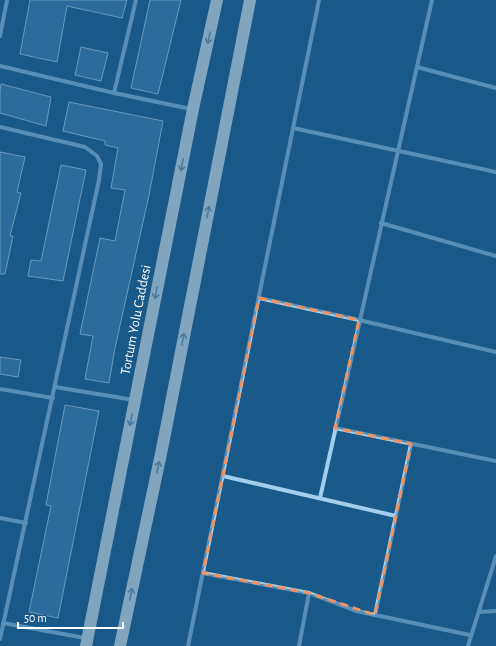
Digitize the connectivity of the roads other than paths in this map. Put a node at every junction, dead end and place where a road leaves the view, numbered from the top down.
1 (7, 0) edge
2 (136, 0) edge
3 (217, 0) edge
4 (250, 0) edge
5 (319, 0) edge
6 (432, 0) edge
7 (0, 36) edge
8 (0, 66) edge
9 (417, 66) junction
10 (496, 88) edge
11 (114, 93) junction
12 (193, 110) junction
13 (0, 127) edge
14 (293, 128) junction
15 (398, 151) junction
16 (496, 172) edge
17 (381, 223) junction
18 (496, 256) edge
19 (259, 298) junction
20 (359, 320) junction
21 (496, 352) edge
22 (55, 387) junction
23 (0, 389) edge
24 (53, 398) junction
25 (135, 401) junction
26 (335, 428) junction
27 (411, 444) junction
28 (496, 461) edge
29 (223, 476) junction
30 (320, 498) junction
31 (396, 516) junction
32 (0, 518) edge
33 (26, 524) junction
34 (496, 556) edge
35 (203, 572) junction
36 (309, 593) junction
37 (496, 611) edge
38 (479, 612) junction
39 (375, 615) junction
40 (3, 623) junction
41 (470, 635) junction
42 (0, 639) edge
43 (87, 642) edge
44 (120, 646) edge
45 (188, 646) edge
46 (299, 646) edge
47 (468, 646) edge

1 - 7 street
2 - 11 street
3 -> 12 highway, Tortum Yolu Caddesi
44 -> 4 highway
5 - 14 street
6 - 9 street
8 - 11 street
9 - 10 street
9 - 15 street
11 - 12 street
12 -> 25 highway, Tortum Yolu Caddesi
13 - 22 street
14 - 15 street
14 - 19 street
15 - 16 street
15 - 17 street
17 - 18 street
17 - 20 street
19 - 20 street
19 - 29 street
20 - 21 street
20 - 26 street
22 - 24 street
22 - 25 street
23 - 24 street
24 - 33 street
25 -> 43 highway, Tortum Yolu Caddesi
26 - 27 street
26 - 30 street
27 - 28 street
27 - 31 street
29 - 30 street
29 - 35 street
30 - 31 street
31 - 39 street
32 - 33 street
33 - 40 street
34 - 38 street
35 - 36 street
35 - 45 street
36 - 39 street
36 - 46 street
37 - 38 street
38 - 41 street
39 - 41 street
40 - 42 street
40 - 43 street
41 - 47 street

